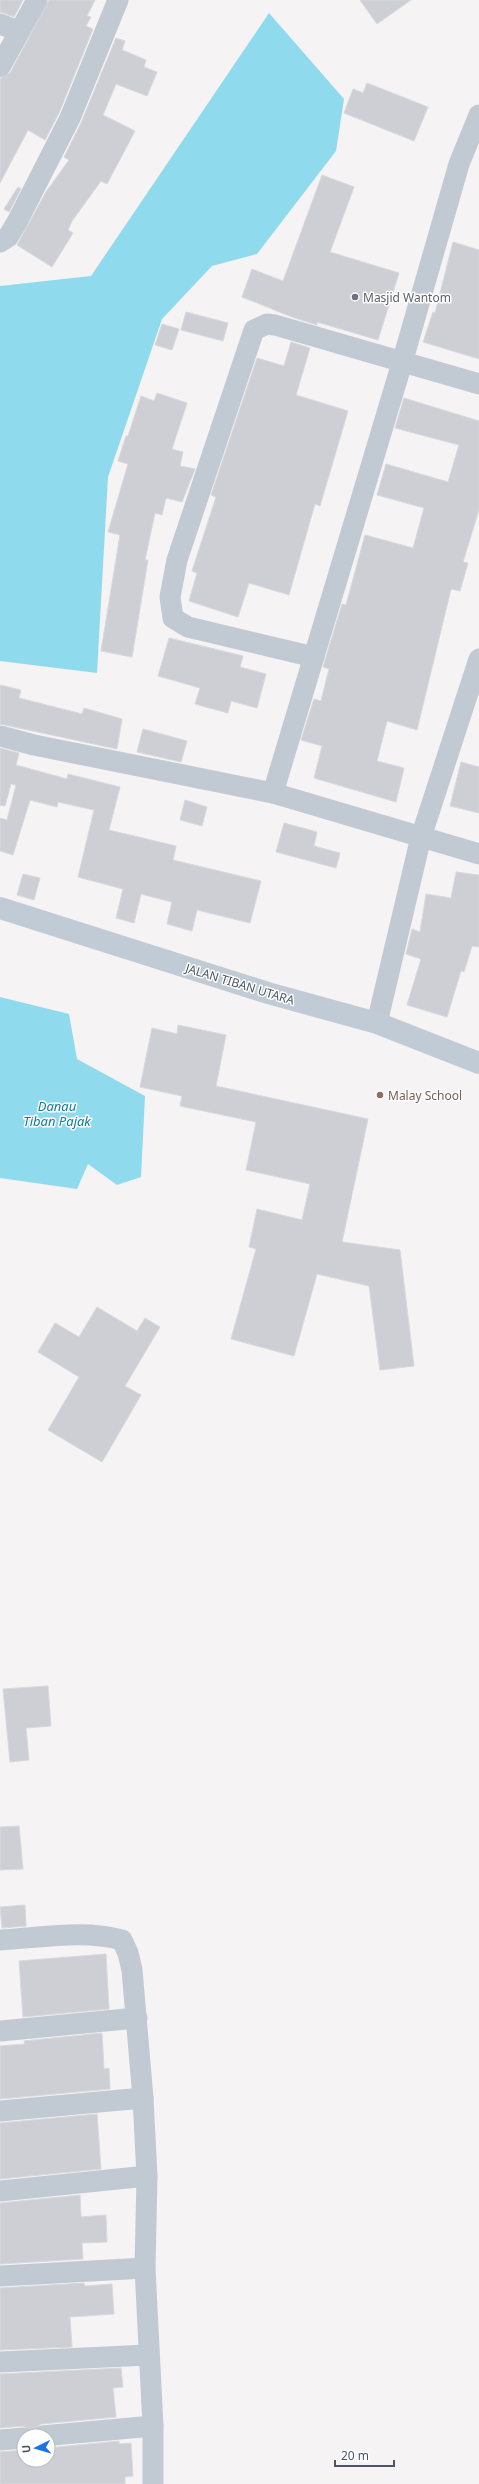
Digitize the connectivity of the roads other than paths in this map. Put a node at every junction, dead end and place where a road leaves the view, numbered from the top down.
1 (37, 0) edge
2 (118, 0) edge
3 (9, 28) edge
4 (0, 68) edge
5 (479, 115) edge
6 (0, 242) edge
7 (402, 363) junction
8 (479, 384) edge
9 (314, 657) junction
10 (479, 659) edge
11 (0, 736) edge
12 (273, 793) junction
13 (421, 837) junction
14 (479, 854) edge
15 (0, 908) edge
16 (378, 1023) junction
17 (479, 1063) edge
18 (0, 1940) edge
19 (137, 2018) junction
20 (0, 2030) edge
21 (143, 2098) junction
22 (0, 2111) edge
23 (147, 2176) junction
24 (0, 2191) edge
25 (145, 2268) junction
26 (0, 2276) edge
27 (148, 2355) junction
28 (0, 2362) edge
29 (153, 2426) junction
30 (56, 2435) edge
31 (16, 2439) edge
32 (0, 2440) edge
33 (153, 2484) edge

1 - 3 street
2 - 6 street
3 - 4 street
5 - 7 street
7 - 8 street
7 - 9 street
7 - 9 street
9 - 12 street
10 - 13 street
11 - 12 street
12 - 13 street
13 - 14 street
13 - 16 street
15 - 16 street, JALAN TIBAN UTARA
16 - 17 street, JALAN TIBAN UTARA
18 - 19 street
19 - 20 street
19 - 21 street
21 - 22 street
21 - 23 street
23 - 24 street
23 - 25 street
25 - 26 street
25 - 27 street
27 - 28 street
27 - 29 street
29 - 30 street
29 - 33 street
31 - 32 street

